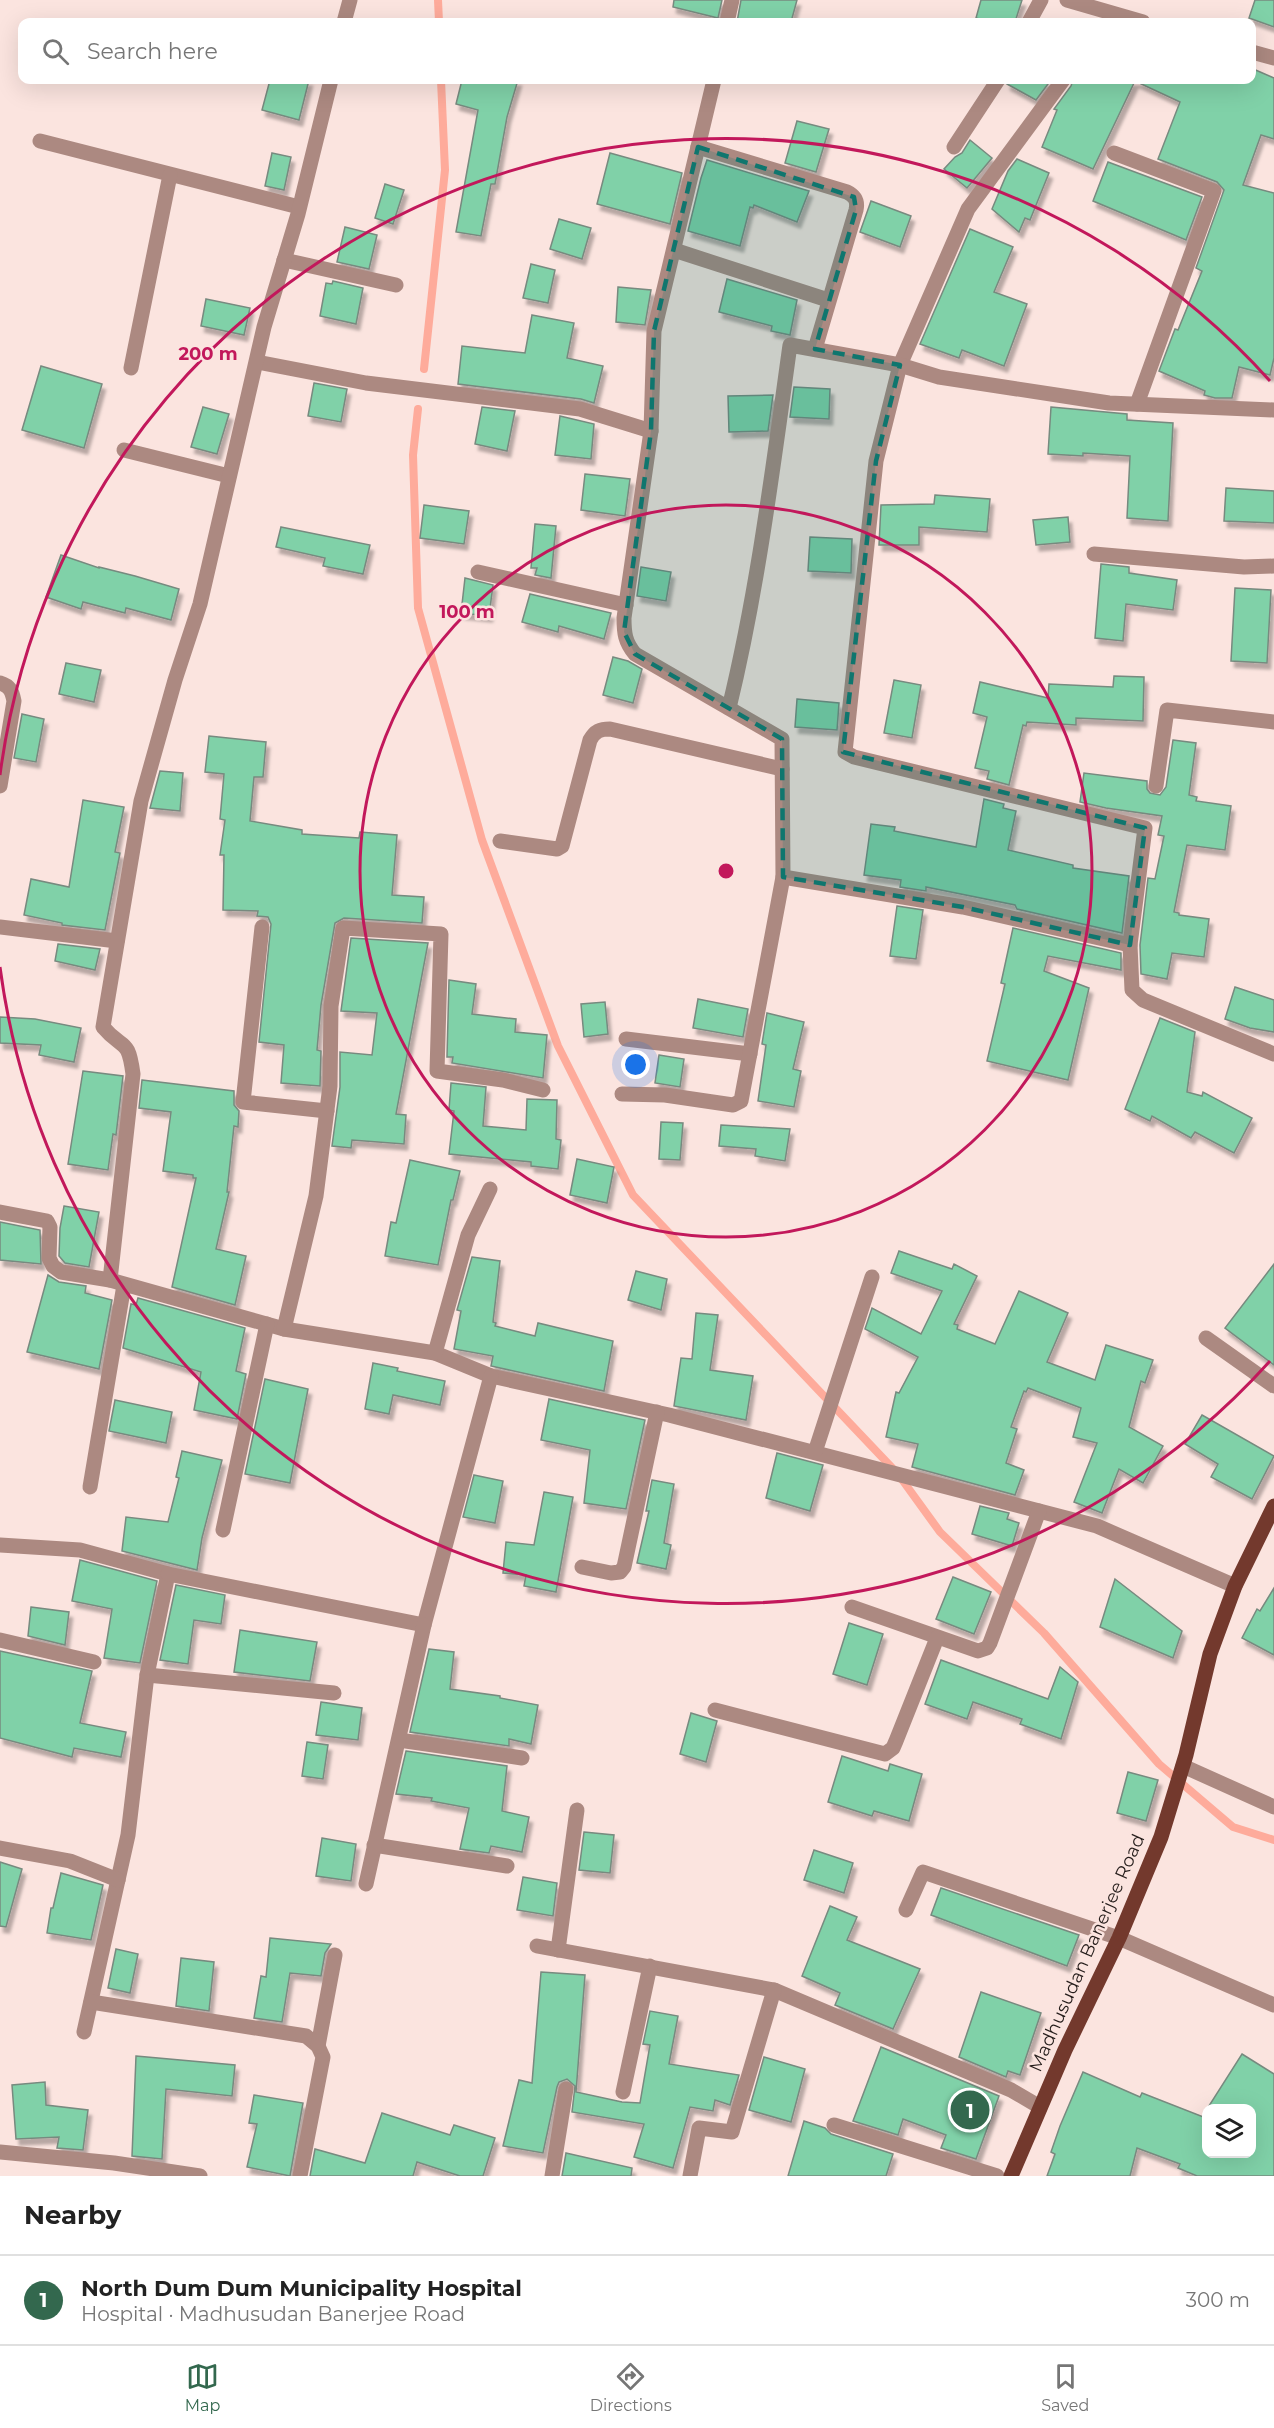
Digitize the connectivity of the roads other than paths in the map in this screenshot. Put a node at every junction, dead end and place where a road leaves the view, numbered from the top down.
1 (350, 0) edge
2 (732, 0) edge
3 (1041, 0) edge
4 (1067, 0) edge
5 (1111, 12) edge
6 (346, 18) edge
7 (730, 18) edge
8 (1031, 18) edge
9 (1130, 18) edge
10 (1256, 53) edge
11 (1274, 58) edge
12 (330, 84) edge
13 (713, 84) edge
14 (995, 84) edge
15 (1060, 84) edge
16 (40, 141) dead end
17 (698, 147) junction
18 (954, 147) dead end
19 (1114, 153) dead end
20 (170, 176) junction
21 (299, 207) junction
22 (674, 250) junction
23 (284, 260) junction
24 (396, 285) dead end
25 (828, 300) junction
26 (815, 349) junction
27 (257, 362) junction
28 (900, 365) junction
29 (131, 368) dead end
30 (1137, 404) junction
31 (1274, 410) edge
32 (651, 431) junction
33 (124, 450) dead end
34 (229, 476) junction
35 (1094, 554) dead end
36 (1274, 566) edge
37 (478, 572) dead end
38 (626, 605) junction
39 (0, 683) edge
40 (729, 708) junction
41 (1274, 722) edge
42 (782, 769) junction
43 (0, 786) edge
44 (1156, 786) dead end
45 (500, 841) dead end
46 (783, 877) junction
47 (0, 927) edge
48 (262, 927) dead end
49 (117, 941) junction
50 (1130, 945) junction
51 (626, 1039) dead end
52 (750, 1054) junction
53 (1274, 1054) edge
54 (543, 1090) dead end
55 (622, 1094) dead end
56 (327, 1111) junction
57 (490, 1189) dead end
58 (0, 1212) edge
59 (872, 1277) dead end
60 (117, 1283) junction
61 (267, 1324) junction
62 (284, 1329) junction
63 (1206, 1338) dead end
64 (435, 1353) junction
65 (491, 1376) junction
66 (1274, 1386) edge
67 (657, 1412) junction
68 (815, 1452) junction
69 (90, 1487) dead end
70 (1274, 1506) edge
71 (1039, 1511) junction
72 (223, 1530) dead end
73 (0, 1545) edge
74 (582, 1567) dead end
75 (168, 1574) junction
76 (1235, 1586) junction
77 (852, 1607) dead end
78 (424, 1625) junction
79 (937, 1638) junction
80 (0, 1640) edge
81 (94, 1662) dead end
82 (147, 1675) junction
83 (334, 1693) dead end
84 (715, 1710) dead end
85 (399, 1740) junction
86 (522, 1758) dead end
87 (1184, 1760) junction
88 (1274, 1808) edge
89 (577, 1810) dead end
90 (374, 1845) junction
91 (0, 1848) edge
92 (507, 1866) dead end
93 (118, 1880) junction
94 (366, 1884) dead end
95 (906, 1910) dead end
96 (1119, 1938) junction
97 (537, 1947) dead end
98 (558, 1950) junction
99 (335, 1955) dead end
100 (650, 1966) junction
101 (774, 1990) junction
102 (90, 2002) junction
103 (1274, 2005) edge
104 (84, 2032) dead end
105 (318, 2046) junction
106 (566, 2089) dead end
107 (623, 2092) dead end
108 (1040, 2107) junction
109 (834, 2125) dead end
110 (0, 2152) edge
111 (112, 2170) edge
112 (200, 2176) edge
113 (300, 2176) edge
114 (552, 2176) edge
115 (690, 2176) edge
116 (997, 2176) edge
117 (1011, 2176) edge

1 - 6 street
2 - 7 street
3 - 8 street
4 - 5 street
5 - 9 street
10 - 11 street
12 - 21 street
13 - 17 street
14 - 18 street
15 - 28 street
16 - 20 street
17 - 22 street
17 - 25 street
19 - 30 street
20 - 21 street
20 - 29 street
21 - 23 street
22 - 25 street
22 - 32 street
23 - 24 street
23 - 27 street
25 - 26 street
26 - 28 street
26 - 40 street
27 - 32 street
27 - 34 street
28 - 30 street
28 - 50 street
30 - 31 street
32 - 38 street
33 - 34 street
34 - 49 street
35 - 36 street
37 - 38 street
38 - 40 street
39 - 43 street
40 - 42 street
41 - 44 street
42 - 45 street
42 - 46 street
46 - 50 street
46 - 52 street
47 - 49 street
48 - 56 street
49 - 60 street
50 - 53 street
51 - 52 street
52 - 55 street
54 - 56 street
56 - 62 street
57 - 64 street
58 - 60 street
59 - 68 street
60 - 61 street
60 - 69 street
61 - 62 street
61 - 72 street
62 - 64 street
63 - 66 street
64 - 65 street
65 - 67 street
65 - 78 street
67 - 68 street
67 - 74 street
68 - 71 street
70 - 76 main road, Madhusudan Banerjee Road
71 - 76 street
71 - 79 street
73 - 75 street
75 - 78 street
75 - 82 street
76 - 87 main road, Madhusudan Banerjee Road
77 - 79 street
78 - 85 street
79 - 84 street
80 - 81 street
82 - 83 street
82 - 93 street
85 - 86 street
85 - 90 street
87 - 88 street
87 - 96 main road, Madhusudan Banerjee Road
89 - 98 street
90 - 92 street
90 - 94 street
91 - 93 street
93 - 102 street
95 - 96 street
96 - 103 street
96 - 108 main road, Madhusudan Banerjee Road
97 - 98 street
98 - 100 street
99 - 105 street
100 - 101 street
100 - 107 street
101 - 108 street
101 - 115 street
102 - 104 street
102 - 105 street
105 - 113 street
106 - 114 street
108 - 117 main road, Madhusudan Banerjee Road
109 - 116 street
110 - 111 street
111 - 112 street

